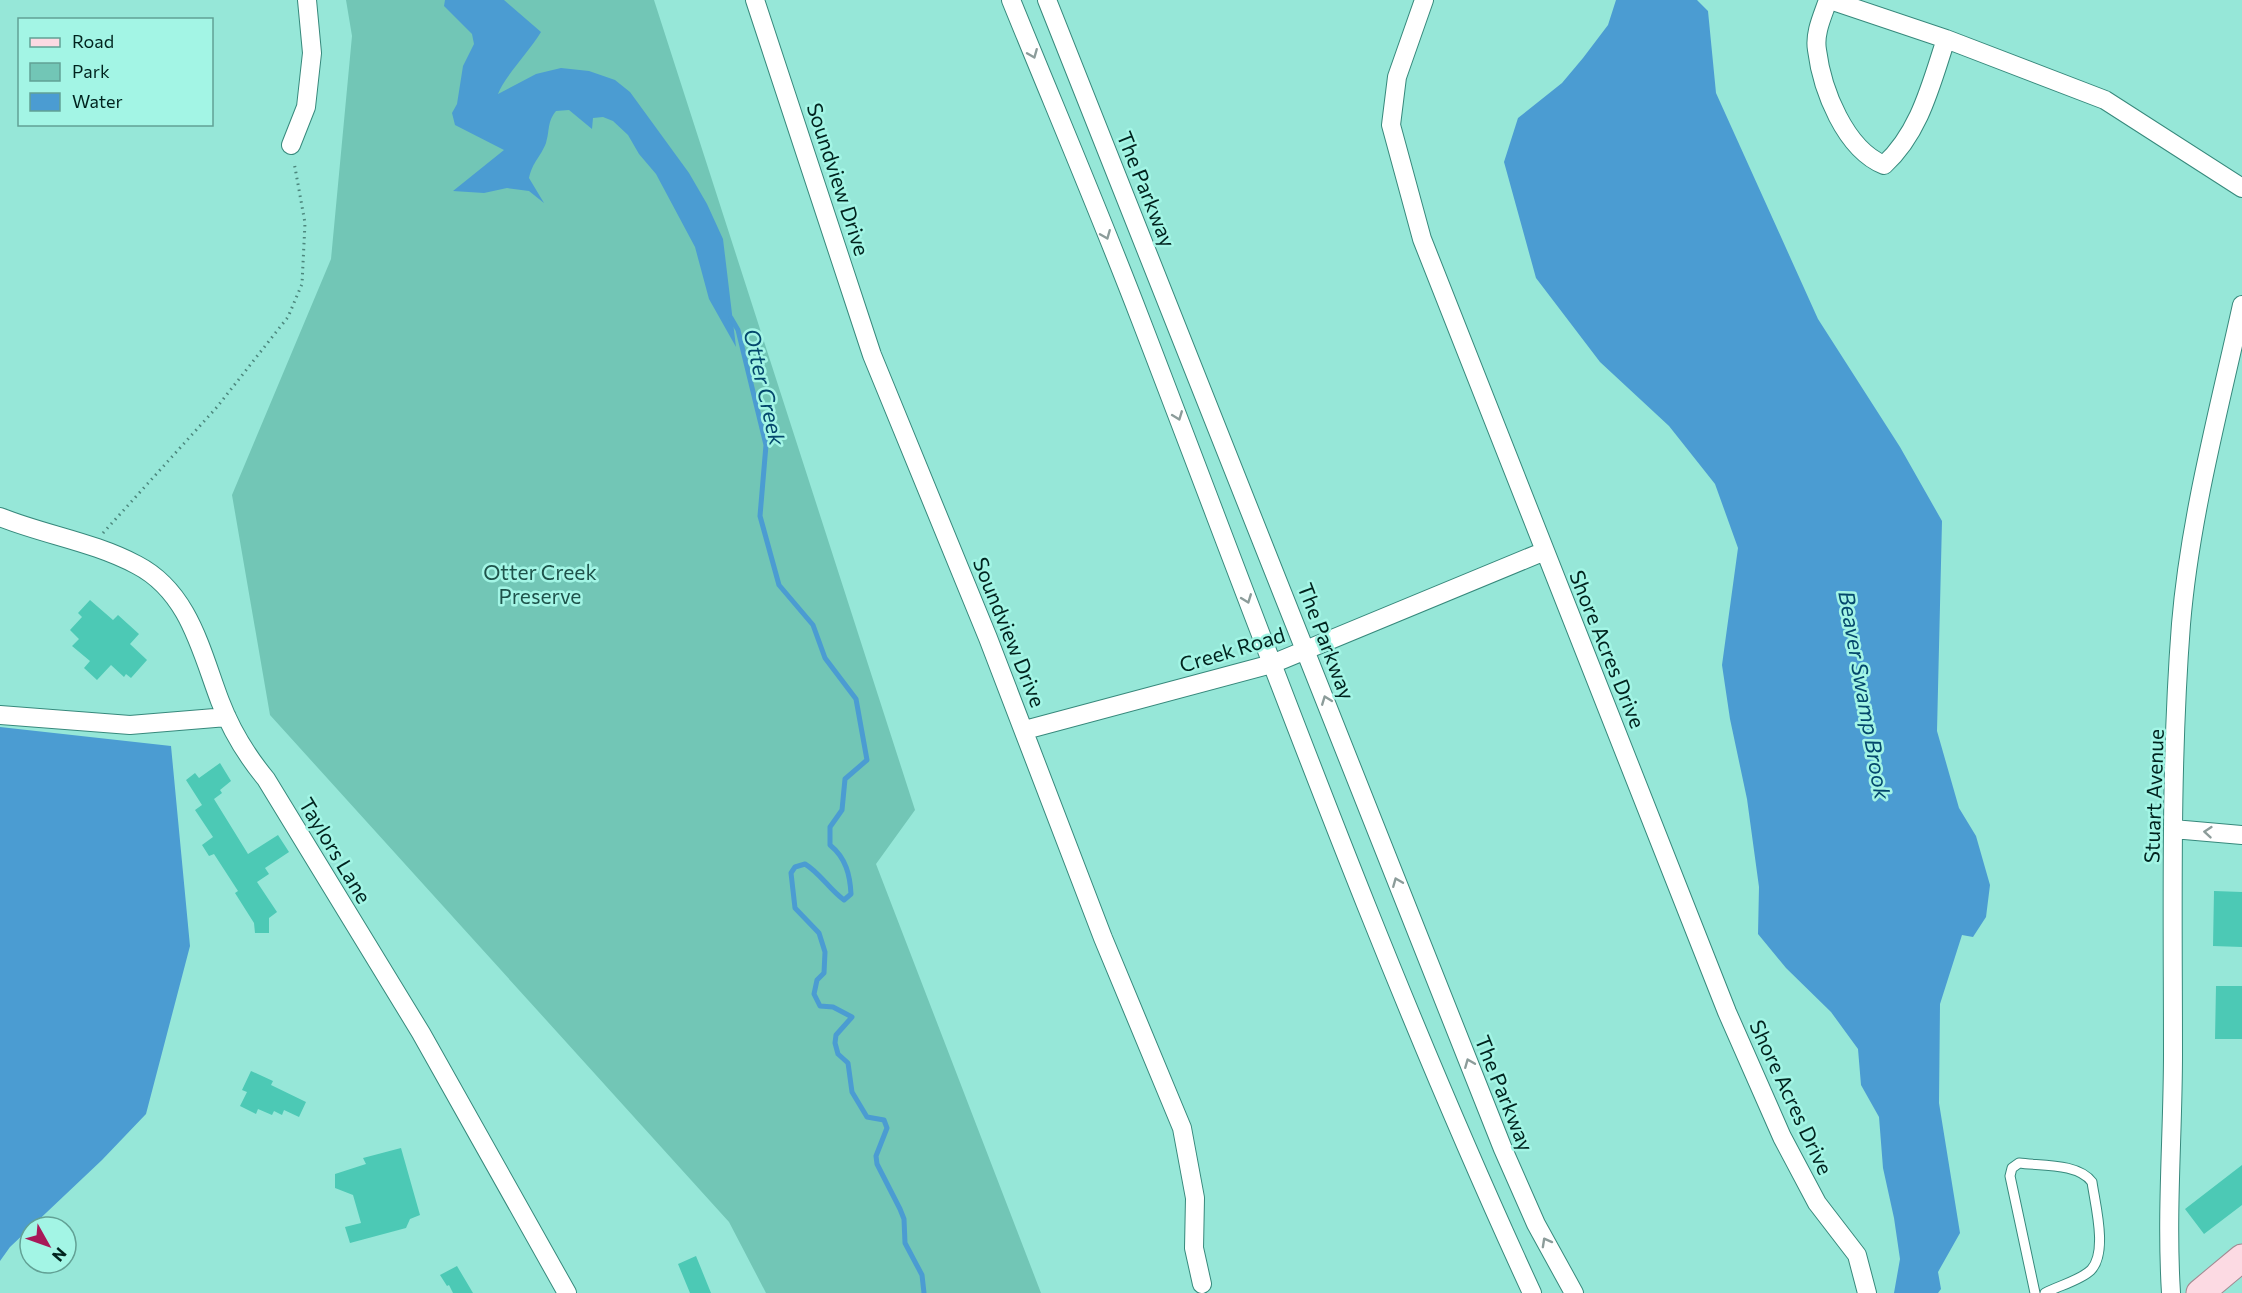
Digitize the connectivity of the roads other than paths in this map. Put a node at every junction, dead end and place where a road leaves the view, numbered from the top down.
1 (307, 0) edge
2 (755, 0) edge
3 (1011, 0) edge
4 (1047, 0) edge
5 (1424, 0) edge
6 (1829, 0) edge
7 (1946, 39) junction
8 (291, 145) road end
9 (2242, 188) edge
10 (1147, 248) junction
11 (1116, 259) junction
12 (1163, 290) junction
13 (1132, 299) junction
14 (2242, 305) edge
15 (0, 517) edge
16 (1545, 551) junction
17 (1306, 649) junction
18 (1272, 664) junction
19 (0, 715) edge
20 (227, 717) junction
21 (1025, 730) junction
22 (2174, 829) junction
23 (2242, 835) edge
24 (2242, 1258) edge
25 (2231, 1272) edge
26 (1202, 1284) dead end
27 (567, 1293) edge
28 (1532, 1293) edge
29 (1574, 1293) edge
30 (1867, 1293) edge
31 (2036, 1293) edge
32 (2045, 1293) edge
33 (2171, 1293) edge
34 (2199, 1293) edge

1 - 8 street
2 - 21 street, Soundview Drive
3 -> 11 street
4 - 10 street, The Parkway
5 - 16 street, Shore Acres Drive
6 - 7 street
6 - 7 street
7 - 9 street
10 - 11 street
10 - 12 street, The Parkway
11 - 13 street
12 - 13 street
12 - 17 street, The Parkway
13 -> 18 street
14 - 22 street, Stuart Avenue
15 - 20 street, Taylors Lane
16 - 17 street, Creek Road
16 - 30 street, Shore Acres Drive
17 - 18 street, Creek Road
29 -> 17 street, The Parkway
18 - 21 street, Creek Road
18 - 28 street
19 - 20 street
20 - 27 street, Taylors Lane
21 - 26 street, Soundview Drive
23 -> 22 street
22 - 33 street, Stuart Avenue
24 - 25 main road
25 - 34 main road
31 - 32 lane

